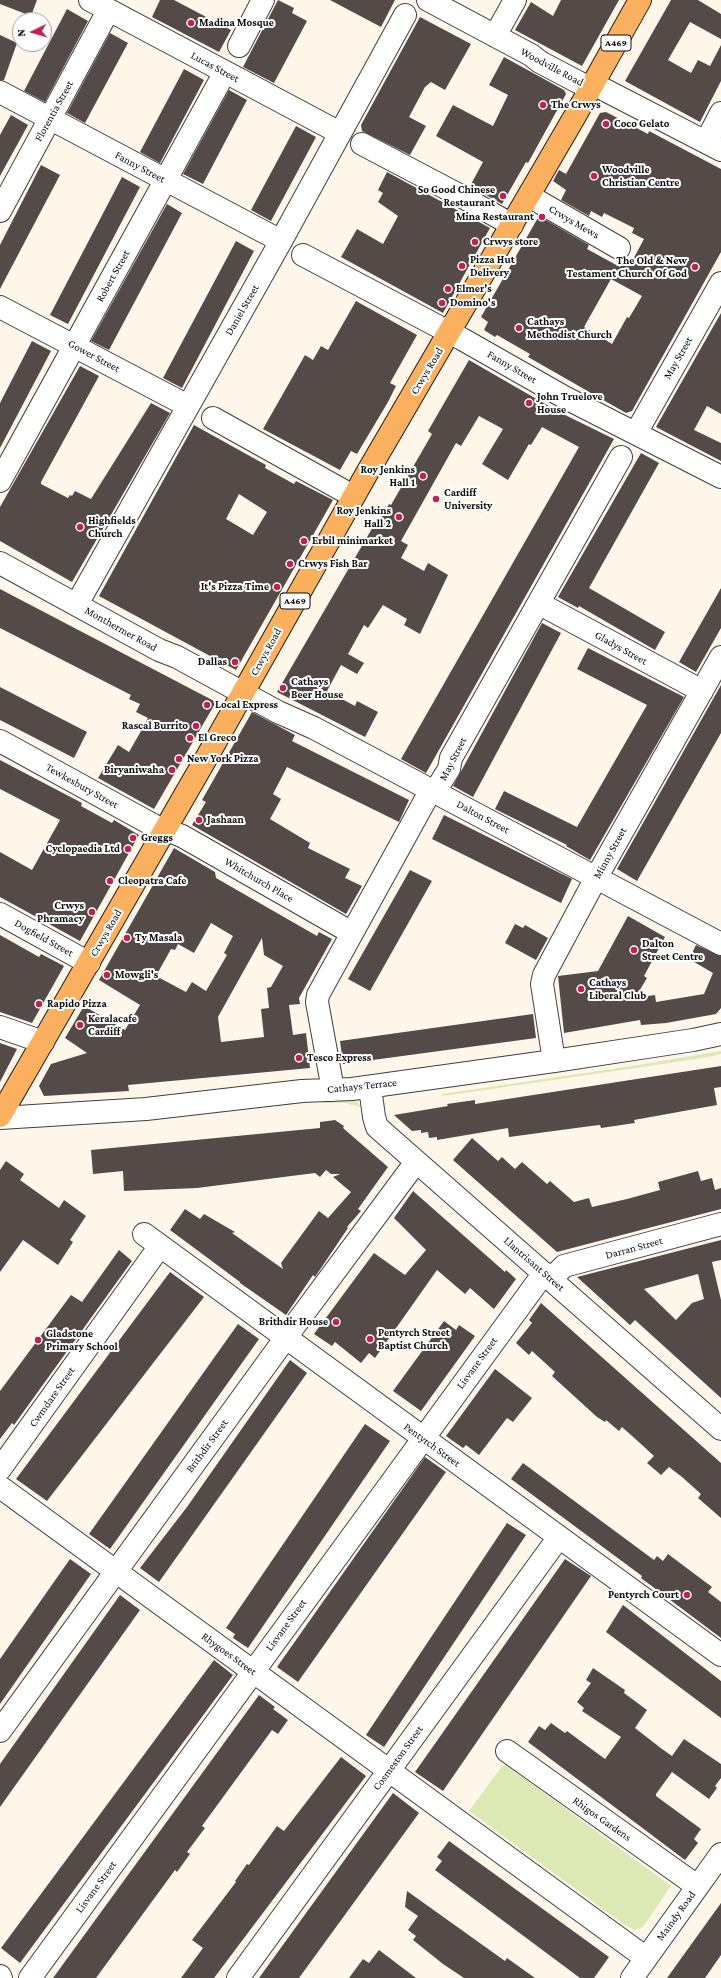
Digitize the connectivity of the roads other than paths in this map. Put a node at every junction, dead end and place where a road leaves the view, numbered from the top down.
1 (263, 0) edge
2 (428, 0) edge
3 (515, 0) edge
4 (640, 0) edge
5 (99, 5) edge
6 (404, 15) dead end
7 (495, 36) junction
8 (239, 46) dead end
9 (225, 72) junction
10 (592, 86) junction
11 (0, 92) edge
12 (721, 113) edge
13 (50, 120) junction
14 (340, 133) junction
15 (362, 144) dead end
16 (714, 146) edge
17 (166, 180) junction
18 (529, 196) junction
19 (0, 211) edge
20 (512, 225) junction
21 (281, 241) junction
22 (619, 248) dead end
23 (303, 255) dead end
24 (721, 283) edge
25 (0, 307) edge
26 (450, 332) junction
27 (74, 345) junction
28 (188, 406) junction
29 (213, 418) dead end
30 (636, 433) junction
31 (621, 457) dead end
32 (721, 477) edge
33 (0, 480) edge
34 (354, 496) junction
35 (0, 563) edge
36 (77, 604) junction
37 (540, 604) junction
38 (721, 657) edge
39 (702, 691) junction
40 (243, 693) junction
41 (0, 741) edge
42 (433, 791) junction
43 (165, 829) junction
44 (596, 878) junction
45 (0, 914) edge
46 (352, 934) junction
47 (721, 944) edge
48 (89, 963) junction
49 (0, 1027) edge
50 (721, 1034) edge
51 (43, 1042) junction
52 (554, 1060) junction
53 (370, 1087) junction
54 (333, 1090) junction
55 (0, 1117) edge
56 (416, 1162) junction
57 (721, 1224) edge
58 (152, 1240) joint
59 (548, 1276) junction
60 (286, 1338) junction
61 (721, 1429) edge
62 (422, 1438) junction
63 (0, 1469) edge
64 (0, 1487) edge
65 (559, 1537) junction
66 (116, 1571) junction
67 (721, 1655) edge
68 (253, 1671) junction
69 (0, 1731) edge
70 (507, 1751) dead end
71 (389, 1771) junction
72 (721, 1854) edge
73 (697, 1886) junction
74 (646, 1958) junction
75 (30, 1978) edge
76 (238, 1978) edge
77 (632, 1978) edge

1 - 8 street
2 - 7 street, Woodville Road
3 - 7 street
4 - 10 main road, Crwys Road / A469
5 - 9 street, Lucas Street
5 - 13 street, Florentia Street
6 - 14 street, Daniel Street
7 - 10 street, Woodville Road
9 - 14 street, Lucas Street
9 - 17 street, Robert Street
10 - 16 street, Woodville Road
10 - 18 main road, Crwys Road / A469
11 - 13 street, Fanny Street
12 - 16 street
13 - 17 street, Fanny Street
13 - 19 street, Florentia Street
14 - 21 street, Daniel Street
15 - 20 street
17 - 21 street, Fanny Street
17 - 27 street, Robert Street
18 - 20 main road, Crwys Road / A469
18 - 22 street, Crwys Mews
20 - 26 main road, Crwys Road / A469
21 - 28 street, Daniel Street
23 - 26 street, Fanny Street
24 - 30 street, May Street
25 - 27 street, Gower Street
26 - 30 street, Fanny Street
26 - 34 main road, Crwys Road / A469
27 - 28 street, Gower Street
27 - 33 street, Robert Street
28 - 36 street, Daniel Street
29 - 34 street
30 - 32 street, Fanny Street
31 - 37 street, May Street
34 - 40 main road, Crwys Road / A469
35 - 36 street, Monthermer Road
36 - 40 street, Monthermer Road
37 - 39 street, Gladys Street
37 - 42 street, May Street
38 - 39 street, Minny Street
39 - 44 street, Minny Street
40 - 42 street, Dalton Street
40 - 43 main road, Crwys Road / A469
41 - 43 street, Tewkesbury Street
42 - 44 street, Dalton Street
42 - 46 street, May Street
43 - 46 street, Whitchurch Place
43 - 48 main road, Crwys Road / A469
44 - 47 street, Dalton Street
44 - 52 street, Minny Street
45 - 48 street, Dogfield Street
46 - 54 street, May Street
48 - 51 main road, Crwys Road / A469
49 - 51 street
50 - 52 street, Cathays Terrace
51 - 55 main road, Crwys Road / A469
52 - 53 street, Cathays Terrace
53 - 54 street, Cathays Terrace
53 - 56 street, Llantrisant Street
54 - 55 street, Cathays Terrace
56 - 59 street, Llantrisant Street
56 - 60 street, Brithdir Street
57 - 59 street, Darran Street
58 - 60 street, Pentyrch Street
58 - 63 street, Cwmdare Street
59 - 61 street, Llantrisant Street
59 - 62 street, Lisvane Street
60 - 62 street, Pentyrch Street
60 - 66 street, Brithdir Street
62 - 65 street, Pentyrch Street
62 - 68 street, Lisvane Street
64 - 66 street, Rhygoes Street
65 - 67 street, Pentyrch Street
65 - 71 street, Cosmeston Street
66 - 68 street, Rhygoes Street
66 - 69 street, Brithdir Street
68 - 71 street, Rhygoes Street
68 - 75 street, Lisvane Street
70 - 73 street, Rhigos Gardens
71 - 74 street, Rhygoes Street
71 - 76 street, Cosmeston Street
72 - 73 street, Maindy Road
73 - 74 street, Maindy Road
74 - 77 street, Maindy Road

